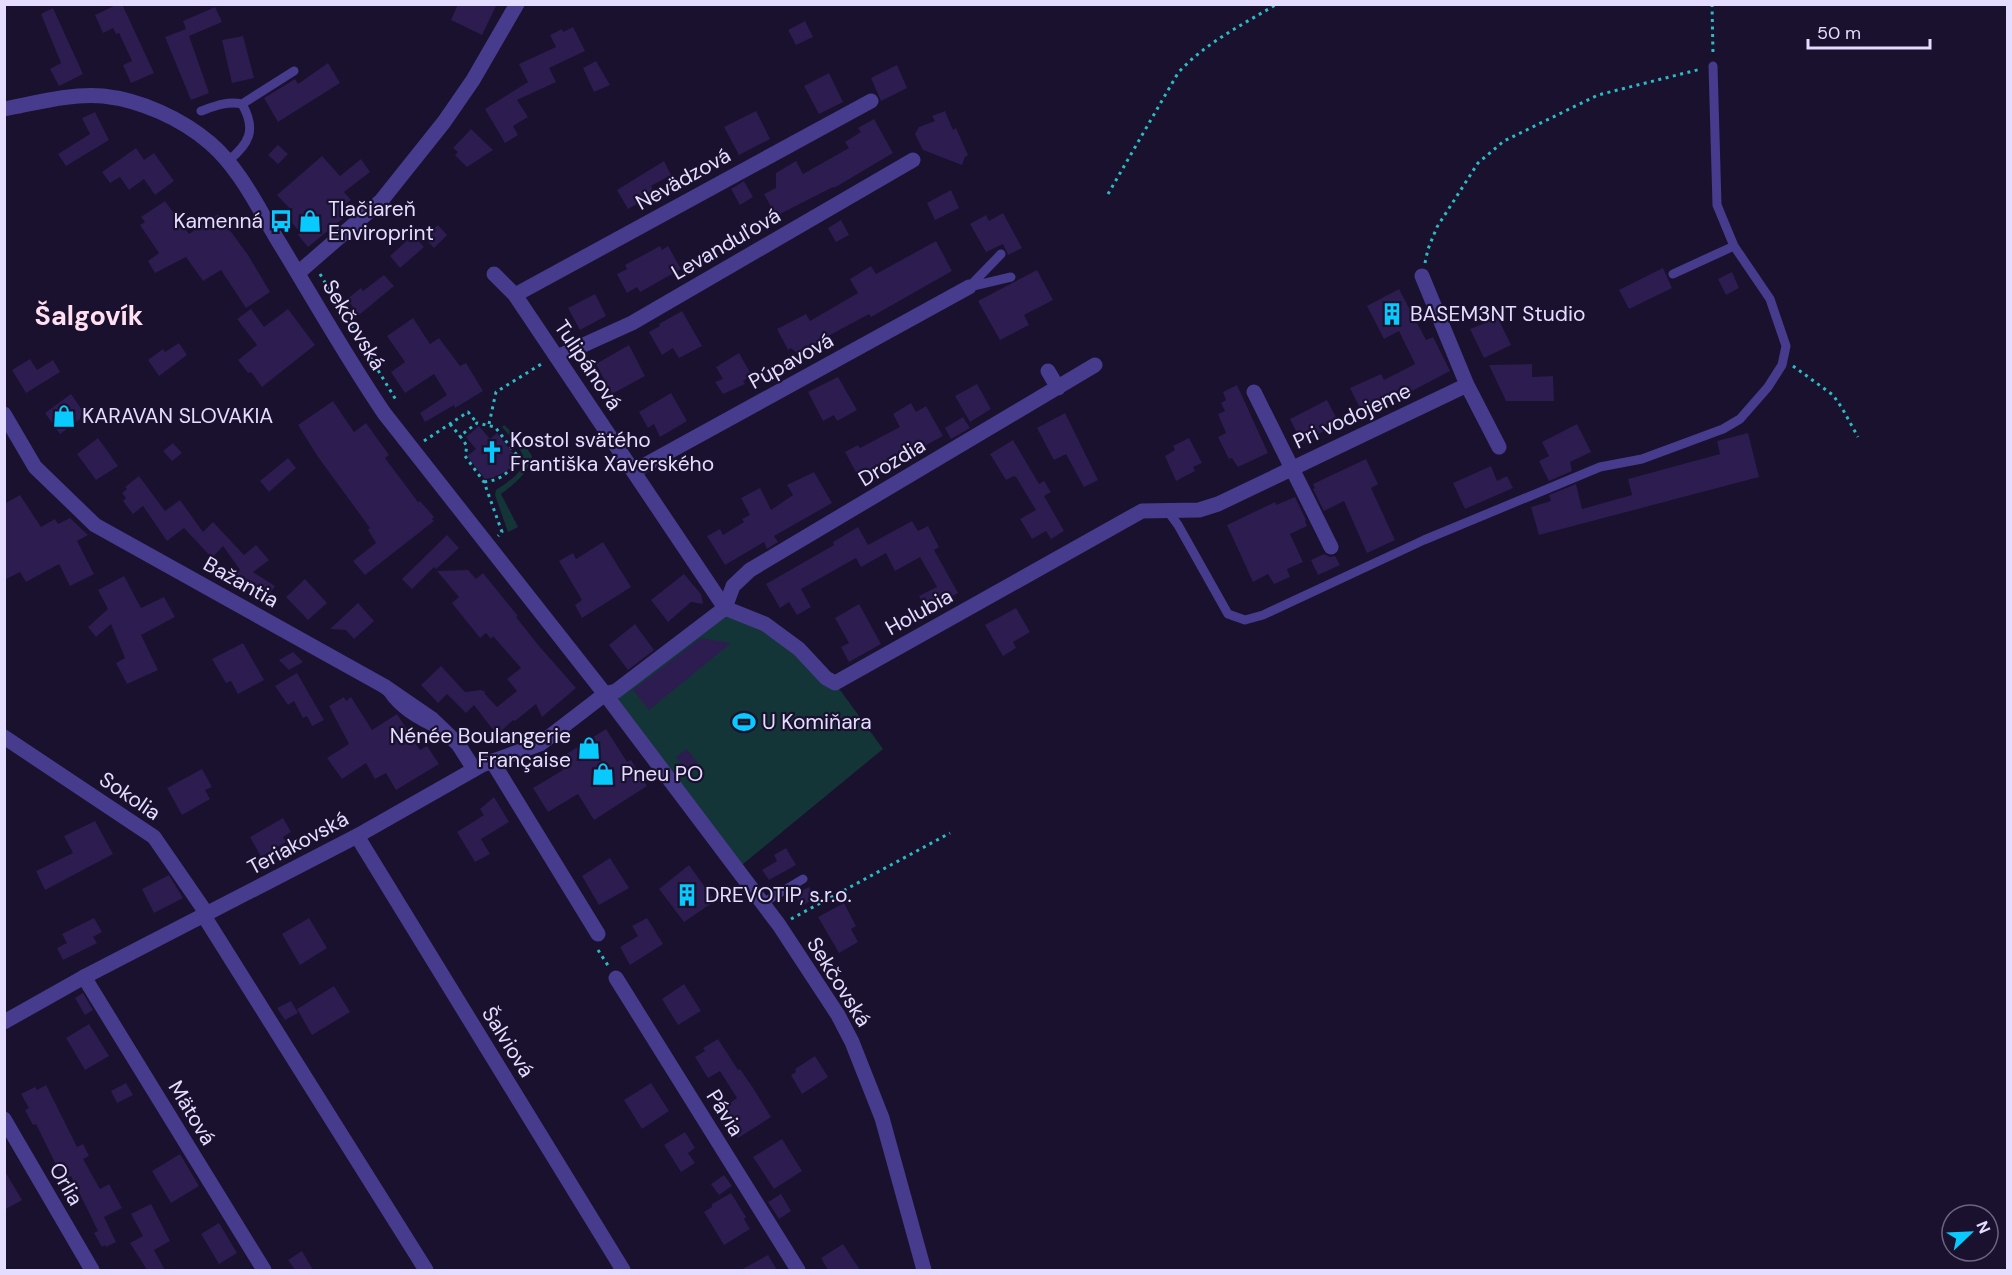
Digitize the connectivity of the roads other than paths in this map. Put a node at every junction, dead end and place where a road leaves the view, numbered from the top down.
1 (516, 4) edge
2 (1713, 66) road end
3 (294, 71) dead end
4 (871, 101) dead end
5 (242, 104) junction
6 (4, 109) edge
7 (201, 111) dead end
8 (913, 160) dead end
9 (228, 162) junction
10 (1734, 246) junction
11 (1001, 254) dead end
12 (298, 273) junction
13 (494, 274) dead end
14 (1673, 274) dead end
15 (1422, 276) road end
16 (1011, 277) dead end
17 (969, 287) junction
18 (516, 295) junction
19 (557, 356) junction
20 (1095, 366) dead end
21 (1048, 371) dead end
22 (1467, 385) junction
23 (1058, 388) junction
24 (1254, 392) dead end
25 (4, 414) edge
26 (1499, 447) dead end
27 (1293, 468) junction
28 (634, 471) junction
29 (1142, 510) joint
30 (1167, 510) junction
31 (1331, 547) dead end
32 (725, 608) junction
33 (605, 694) junction
34 (4, 737) edge
35 (492, 761) junction
36 (474, 769) junction
37 (357, 836) junction
38 (803, 879) dead end
39 (763, 903) junction
40 (206, 915) junction
41 (598, 934) dead end
42 (84, 977) junction
43 (616, 978) dead end
44 (4, 1023) edge
45 (4, 1119) edge
46 (919, 1269) edge
47 (92, 1270) edge
48 (264, 1270) edge
49 (426, 1270) edge
50 (623, 1270) edge
51 (798, 1270) edge

1 - 12 street
2 - 10 lane
3 - 5 lane
4 - 18 street, Nevädzová
5 - 7 lane
5 - 9 lane
6 - 9 street, Sekčovská
8 - 19 street, Levanduľová
9 - 12 street, Sekčovská
10 - 14 lane
10 - 30 lane
11 - 17 lane
12 - 33 street, Sekčovská
13 - 18 street, Tulipánová
15 - 22 street
16 - 17 lane
17 - 28 street, Púpavová
18 - 19 street, Tulipánová
19 - 28 street, Tulipánová
20 - 23 street, Drozdia
21 - 23 street
22 - 26 street
22 - 27 street, Pri vodojeme
23 - 32 street, Drozdia
24 - 27 street
25 - 36 street, Bažantia
27 - 30 street, Pri vodojeme
27 - 31 street
28 - 32 street, Tulipánová
29 - 30 street, Pri vodojeme
29 - 32 street, Holubia
32 - 33 street
33 - 35 street, Teriakovská
33 - 39 street, Sekčovská
34 - 40 street, Sokolia
35 - 36 street, Teriakovská
35 - 41 street
36 - 37 street, Teriakovská
37 - 40 street, Teriakovská
37 - 50 street, Šalviová
38 - 39 lane
39 - 46 street, Sekčovská
40 - 42 street, Teriakovská
40 - 49 street
42 - 44 street, Teriakovská
42 - 48 street, Mätová
43 - 51 street, Pávia
45 - 47 street, Orlia

